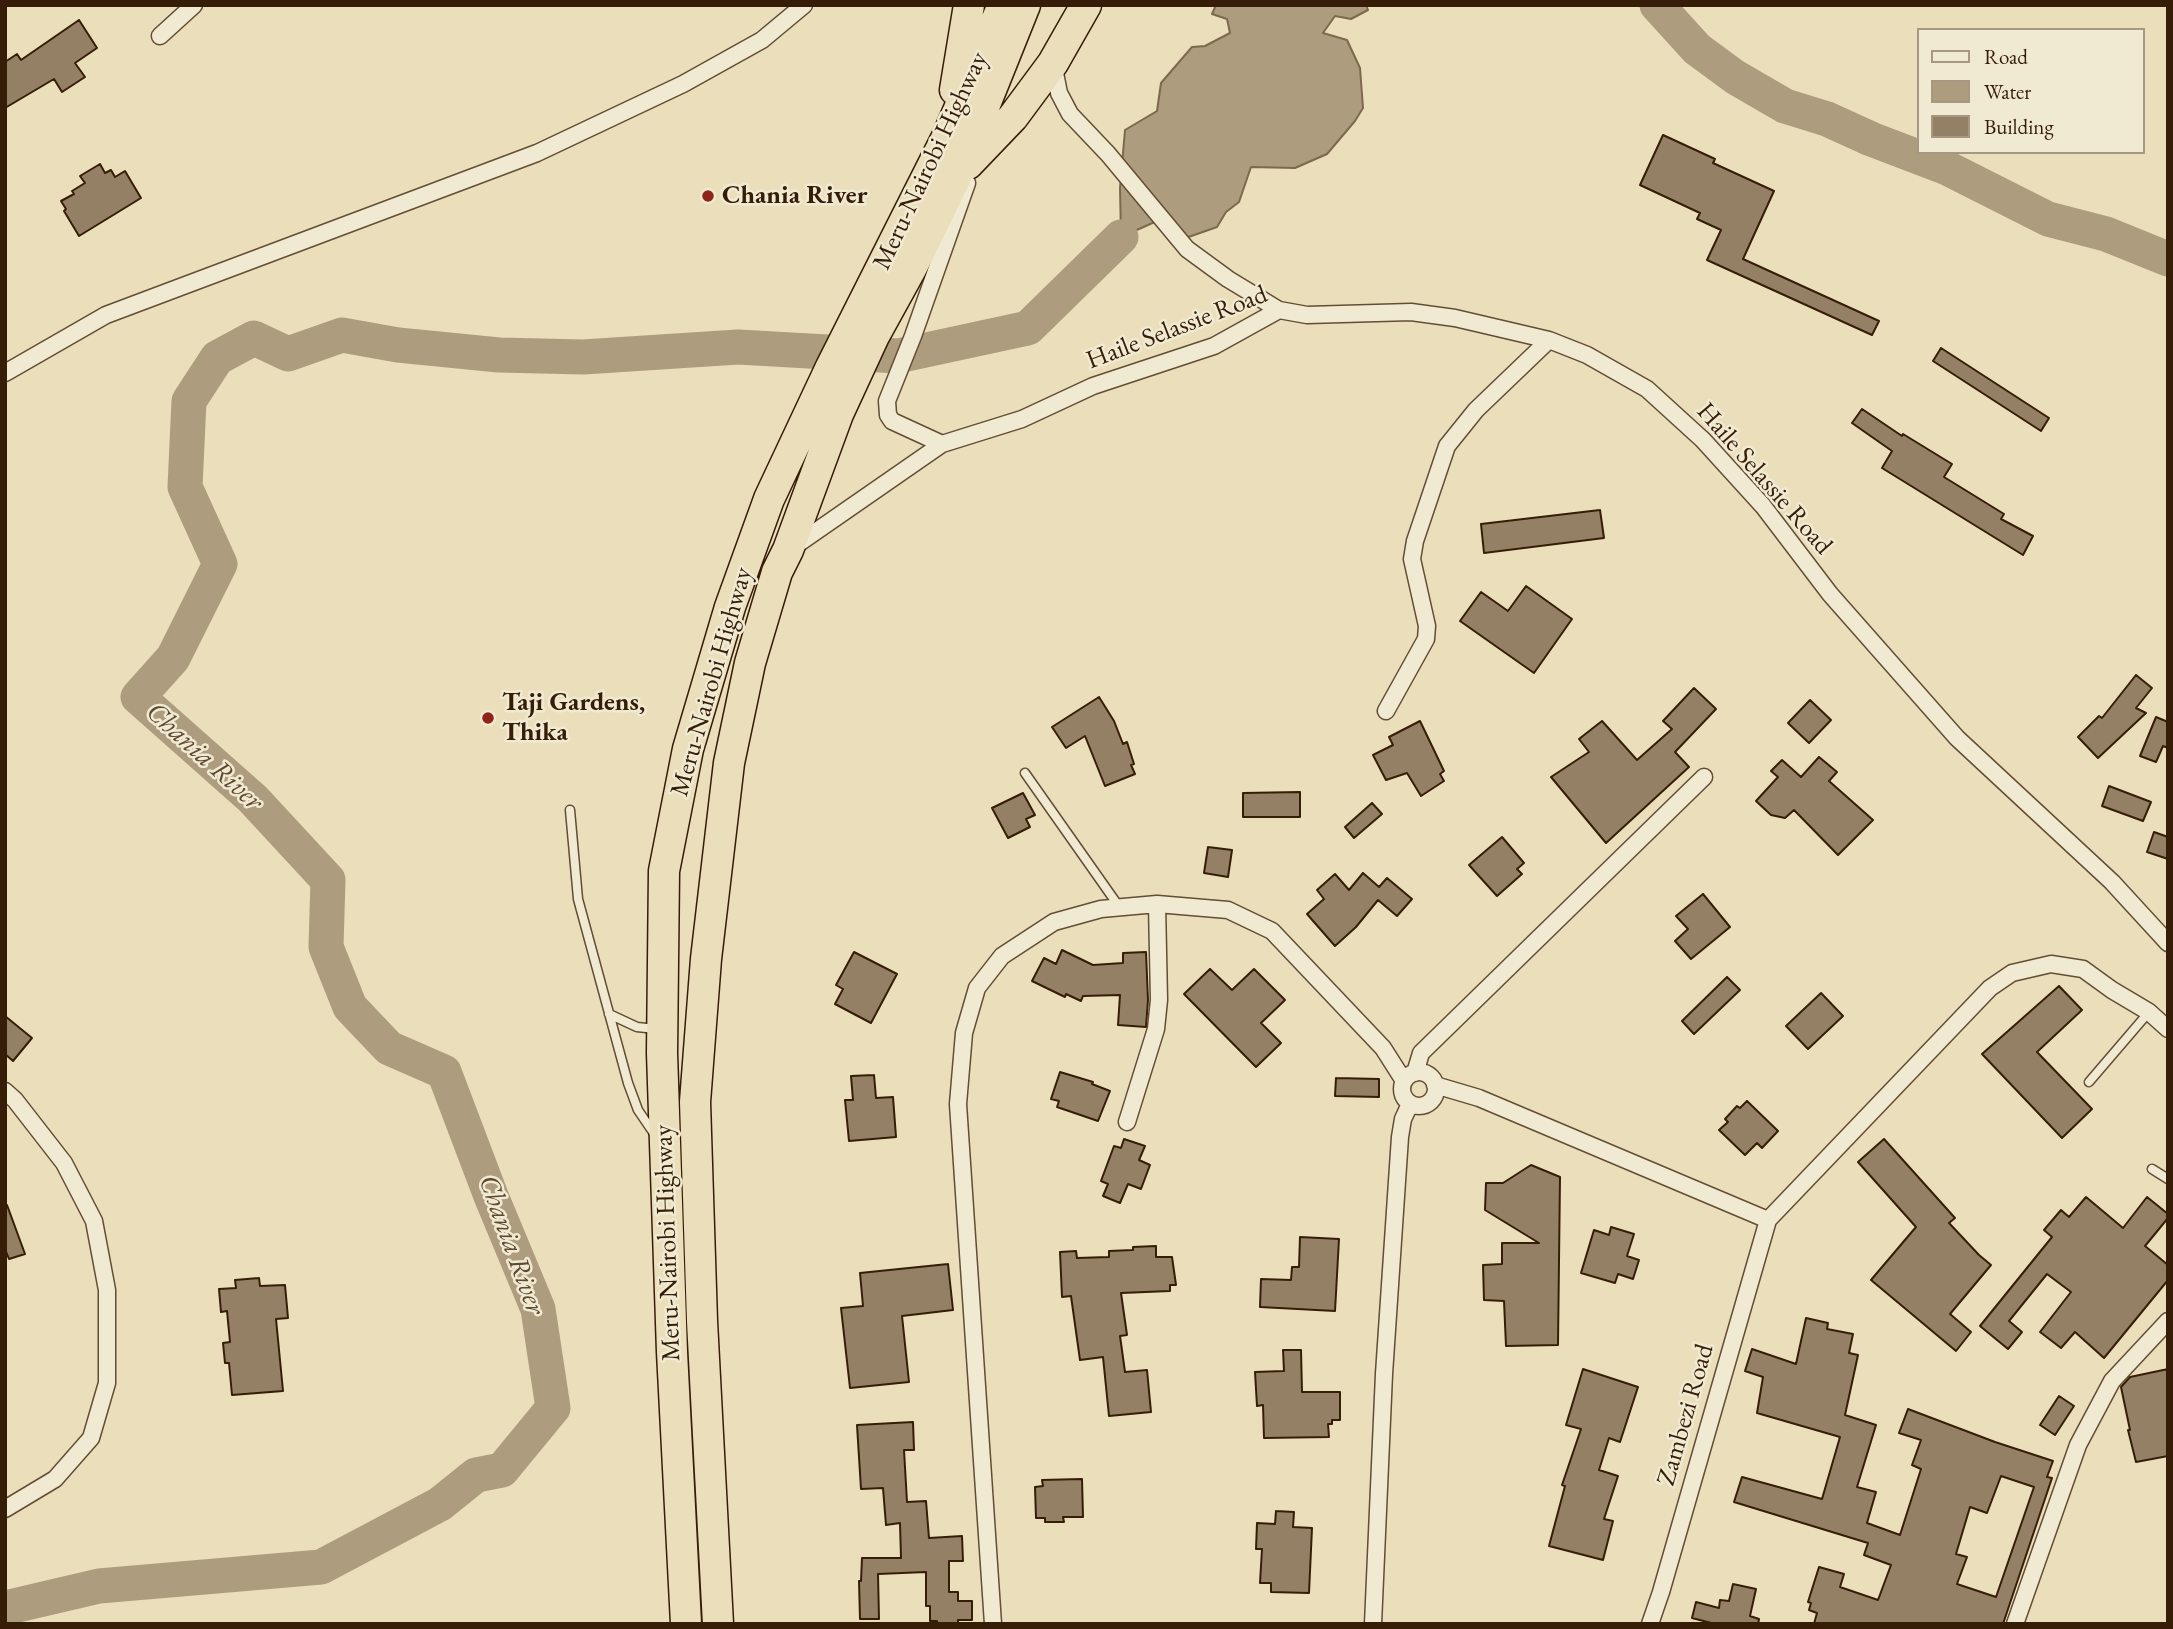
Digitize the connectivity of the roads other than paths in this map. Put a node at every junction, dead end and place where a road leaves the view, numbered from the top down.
1 (194, 5) edge
2 (804, 5) edge
3 (969, 5) edge
4 (1003, 5) edge
5 (1025, 5) edge
6 (1086, 5) edge
7 (160, 36) dead end
8 (1053, 63) junction
9 (948, 135) junction
10 (977, 155) junction
11 (956, 177) junction
12 (1279, 310) junction
13 (864, 328) junction
14 (1549, 340) junction
15 (5, 373) edge
16 (826, 411) junction
17 (942, 444) junction
18 (788, 550) junction
19 (1386, 711) dead end
20 (1025, 773) dead end
21 (1704, 777) dead end
22 (570, 810) dead end
23 (1157, 904) junction
24 (1120, 908) junction
25 (2168, 943) edge
26 (2149, 1012) junction
27 (610, 1014) junction
28 (2168, 1029) edge
29 (662, 1030) junction
30 (1410, 1077) junction
31 (2089, 1082) dead end
32 (1435, 1085) junction
33 (5, 1091) edge
34 (1410, 1104) junction
35 (1127, 1122) dead end
36 (665, 1150) junction
37 (2152, 1169) dead end
38 (2168, 1179) edge
39 (1768, 1220) junction
40 (2168, 1321) edge
41 (5, 1509) edge
42 (686, 1624) edge
43 (718, 1624) edge
44 (993, 1624) edge
45 (1373, 1624) edge
46 (1650, 1624) edge
47 (2015, 1624) edge

1 - 7 street
2 - 15 street
3 - 9 highway
4 - 9 highway, Meru-Nairobi Highway
5 - 11 highway, Meru-Nairobi Highway
6 - 8 highway
8 - 10 highway
8 - 12 street
9 - 13 highway, Meru-Nairobi Highway
10 - 11 highway
10 - 17 street
11 - 13 highway, Meru-Nairobi Highway
12 - 14 street, Haile Selassie Road
12 - 17 street, Haile Selassie Road
13 - 16 highway, Meru-Nairobi Highway
14 - 19 street
14 - 25 street, Haile Selassie Road
16 - 18 highway, Meru-Nairobi Highway
16 - 29 highway, Meru-Nairobi Highway
17 - 18 street, Haile Selassie Road
18 - 43 highway, Meru-Nairobi Highway
20 - 24 lane
21 - 30 street
22 - 27 lane
23 - 24 street
23 - 30 street
23 - 35 street
24 - 44 street
26 - 28 street
26 - 31 lane
26 - 39 street
27 - 29 lane
27 - 36 lane
29 - 36 highway, Meru-Nairobi Highway
30 - 32 street
30 - 34 street
32 - 34 street
32 - 39 street
33 - 41 street
34 - 45 street
36 - 42 highway, Meru-Nairobi Highway
37 - 38 lane
39 - 46 street, Zambezi Road
40 - 47 street

